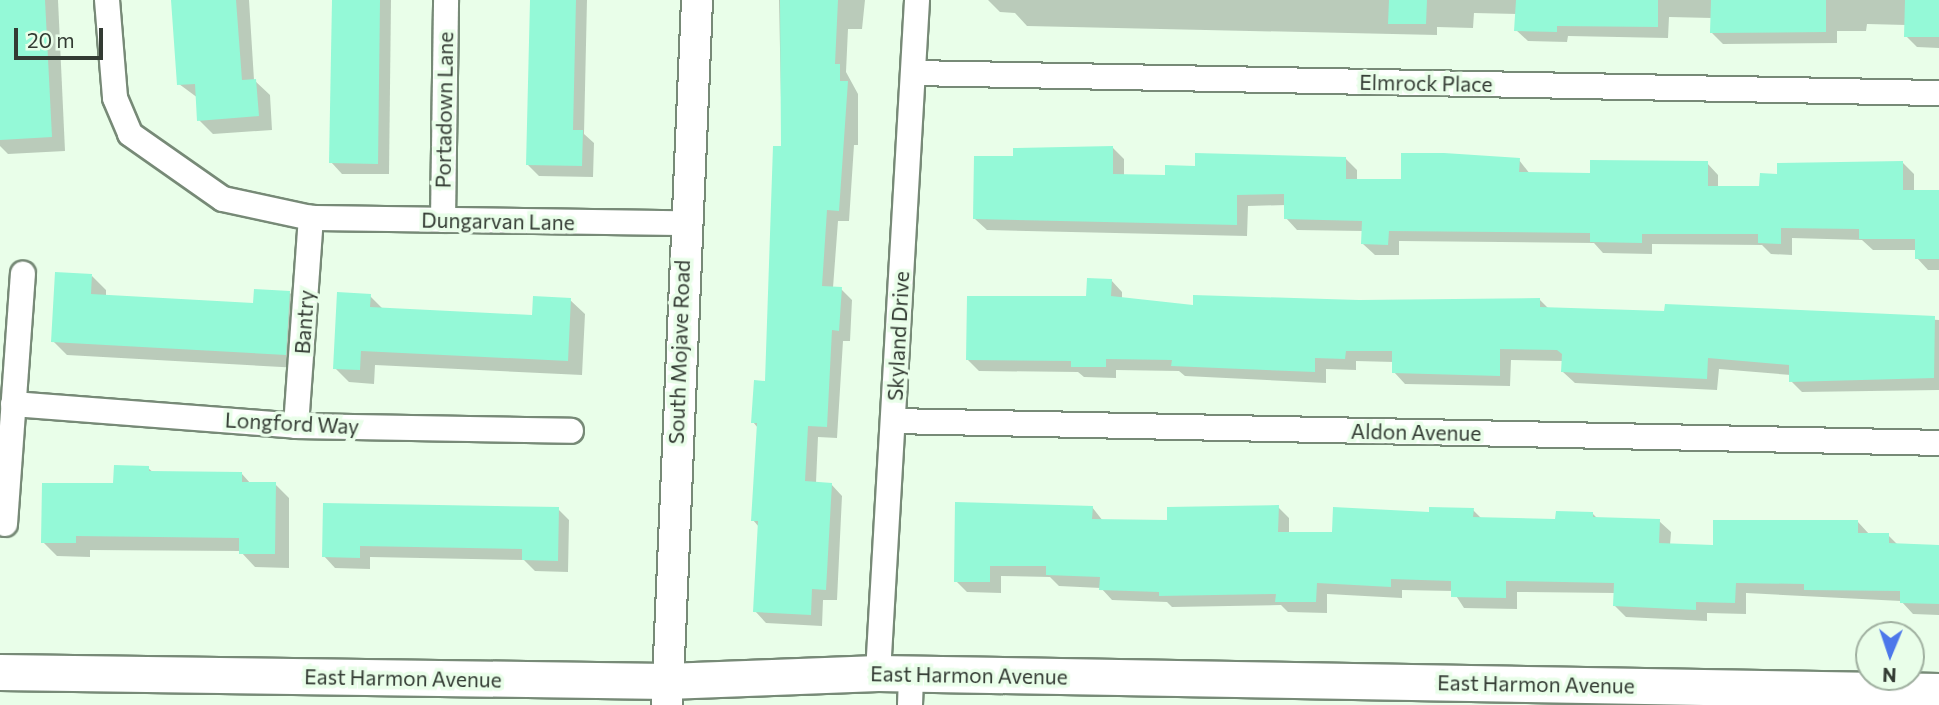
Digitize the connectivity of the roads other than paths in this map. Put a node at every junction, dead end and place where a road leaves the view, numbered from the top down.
1 (107, 0) edge
2 (446, 0) edge
3 (697, 0) edge
4 (917, 0) edge
5 (913, 73) junction
6 (1939, 93) edge
7 (311, 218) junction
8 (443, 220) junction
9 (684, 223) junction
10 (23, 275) dead end
11 (13, 404) junction
12 (893, 421) junction
13 (296, 426) junction
14 (571, 431) dead end
15 (1939, 443) edge
16 (5, 524) dead end
17 (0, 672) edge
18 (900, 684) edge
19 (1939, 691) edge
20 (667, 693) edge
21 (1335, 693) edge
22 (1629, 695) edge

1 - 7 street, Dungarvan Lane
2 - 8 street, Portadown Lane
3 - 9 street, South Mojave Road
4 - 5 street, Skyland Drive
5 - 6 street, Elmrock Place
5 - 12 street, Skyland Drive
7 - 8 street, Dungarvan Lane
7 - 13 street, Bantry
8 - 9 street, Dungarvan Lane
9 - 20 street, South Mojave Road
10 - 11 street
11 - 13 street, Longford Way
11 - 16 street
12 - 15 street, Aldon Avenue
12 - 18 street, Skyland Drive
13 - 14 street, Longford Way
17 - 20 main road, East Harmon Avenue
18 - 20 main road, East Harmon Avenue
18 - 21 main road, East Harmon Avenue
19 - 22 main road, East Harmon Avenue
21 - 22 main road, East Harmon Avenue

